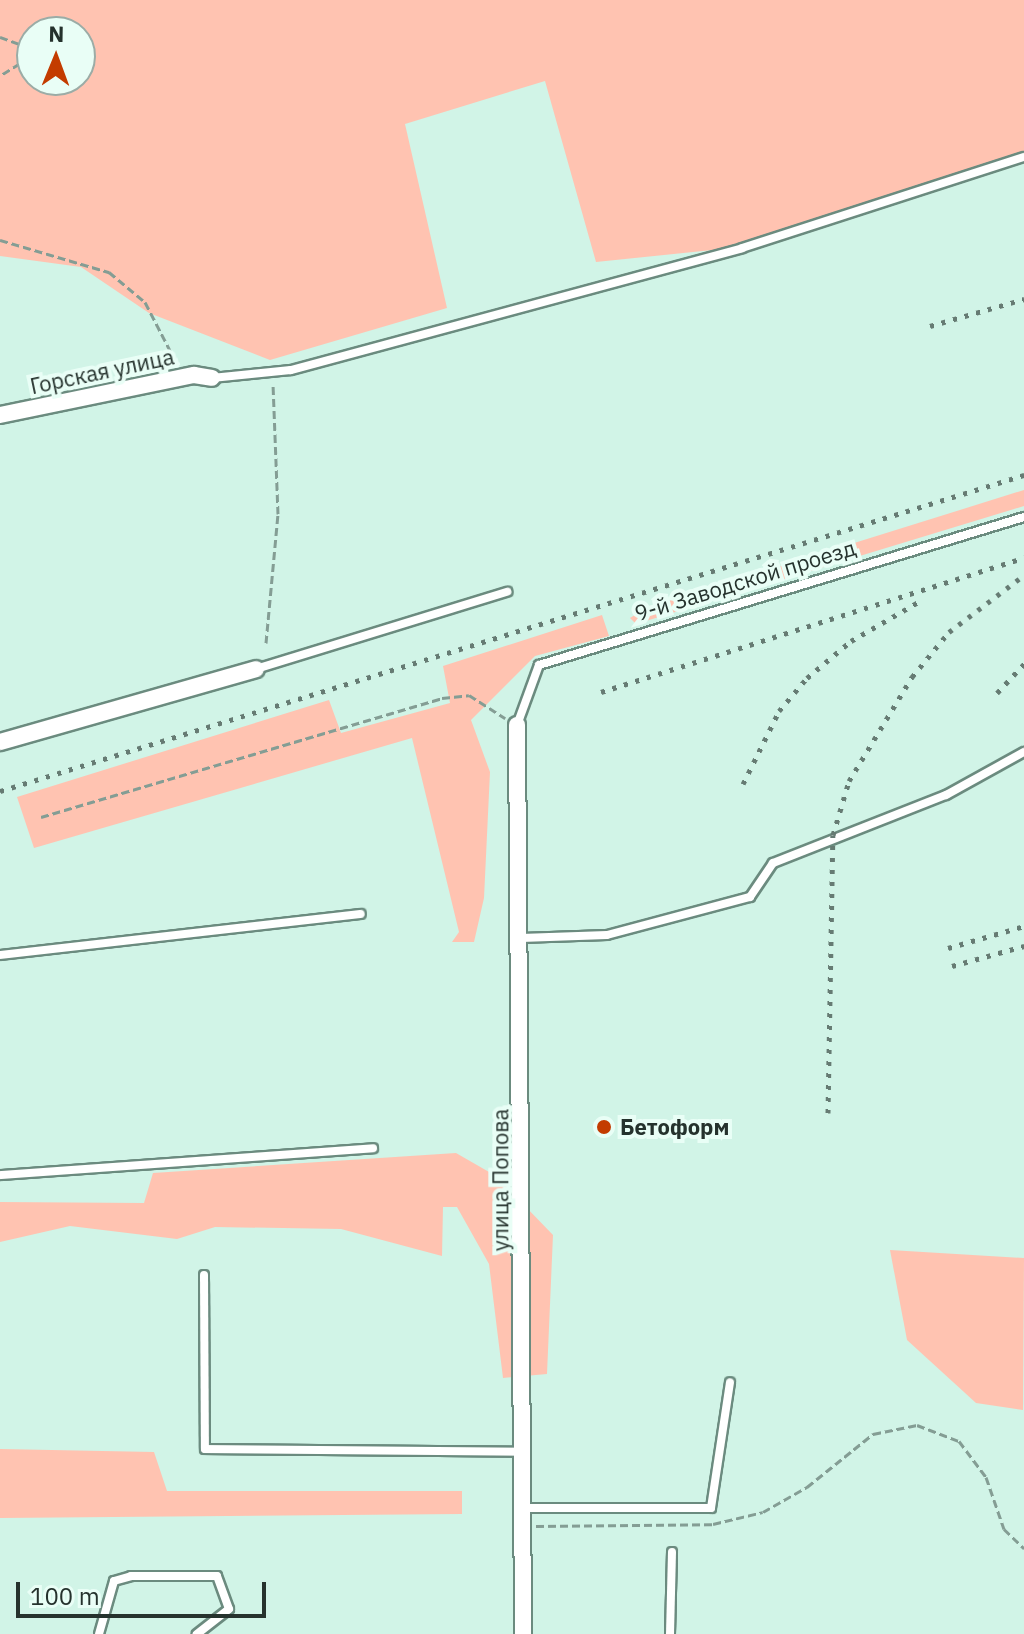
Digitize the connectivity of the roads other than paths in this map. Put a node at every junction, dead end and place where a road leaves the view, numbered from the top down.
1 (1024, 157) edge
2 (212, 378) joint
3 (0, 415) edge
4 (1024, 517) edge
5 (507, 592) dead end
6 (256, 669) joint
7 (517, 725) joint
8 (0, 742) edge
9 (1024, 752) edge
10 (361, 914) dead end
11 (521, 938) junction
12 (0, 955) edge
13 (373, 1148) dead end
14 (0, 1175) edge
15 (204, 1275) dead end
16 (730, 1382) dead end
17 (524, 1452) junction
18 (524, 1508) junction
19 (672, 1552) dead end
20 (99, 1634) edge
21 (197, 1634) edge
22 (523, 1634) edge
23 (670, 1634) edge

1 - 2 lane
2 - 3 street, Горская улица
4 - 7 lane, 9-й Заводской проезд
5 - 6 lane
6 - 8 street
7 - 11 street, улица Попова
9 - 11 lane
10 - 12 lane
11 - 17 street, улица Попова
13 - 14 lane
15 - 17 lane
16 - 18 lane
17 - 18 street, улица Попова
18 - 22 street, улица Попова
19 - 23 lane
20 - 21 lane

